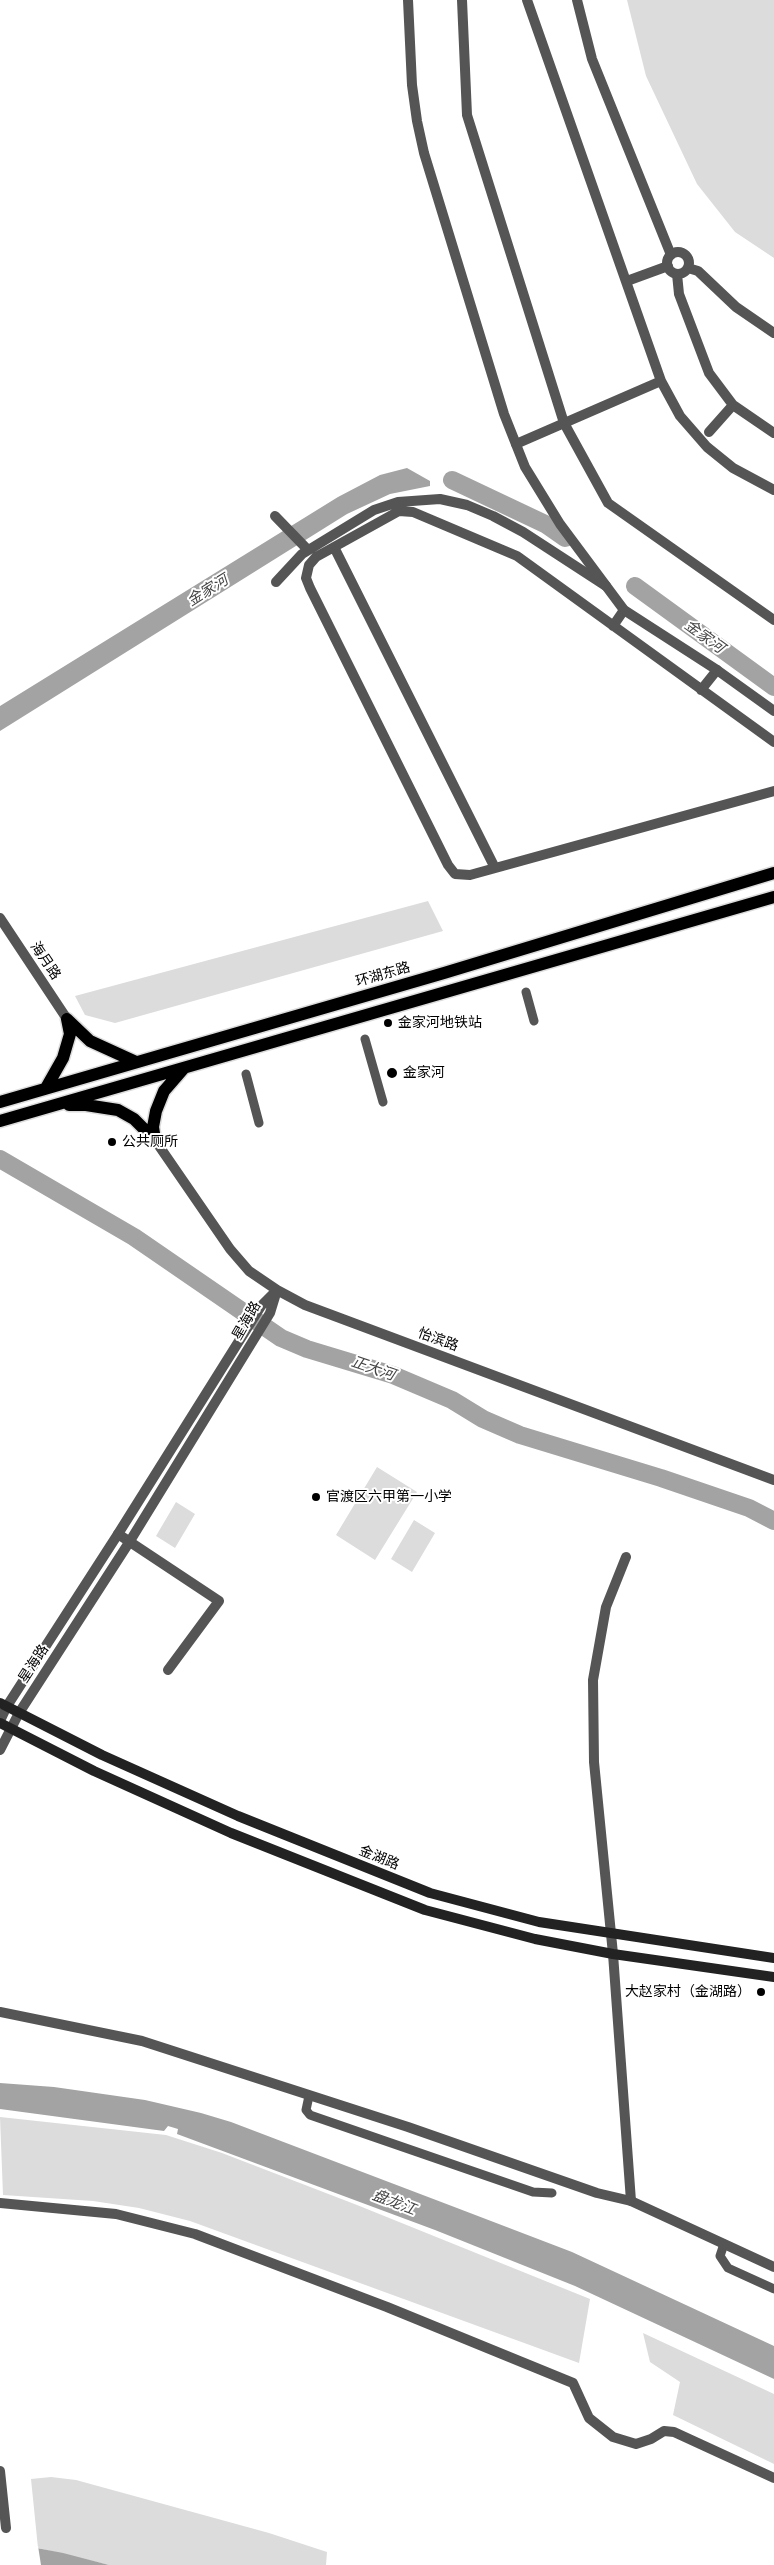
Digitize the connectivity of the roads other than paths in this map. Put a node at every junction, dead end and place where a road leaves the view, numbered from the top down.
1 (408, 0) edge
2 (462, 0) edge
3 (527, 0) edge
4 (577, 0) edge
5 (669, 260) junction
6 (688, 268) junction
7 (677, 274) junction
8 (627, 282) junction
9 (774, 333) edge
10 (661, 381) junction
11 (733, 405) junction
12 (564, 423) junction
13 (709, 432) dead end
14 (774, 434) edge
15 (516, 444) junction
16 (774, 490) edge
17 (275, 516) dead end
18 (305, 546) junction
19 (334, 547) junction
20 (276, 582) dead end
21 (606, 586) junction
22 (624, 610) junction
23 (774, 620) edge
24 (613, 626) junction
25 (716, 670) junction
26 (701, 690) junction
27 (774, 712) edge
28 (774, 742) edge
29 (774, 791) edge
30 (495, 868) junction
31 (774, 873) edge
32 (774, 897) edge
33 (0, 918) edge
34 (526, 992) dead end
35 (67, 1019) junction
36 (534, 1021) dead end
37 (365, 1039) dead end
38 (136, 1062) junction
39 (186, 1066) junction
40 (246, 1074) dead end
41 (46, 1088) junction
42 (0, 1102) edge
43 (383, 1102) dead end
44 (54, 1104) junction
45 (0, 1121) edge
46 (259, 1123) dead end
47 (156, 1140) junction
48 (277, 1290) junction
49 (774, 1480) edge
50 (118, 1534) junction
51 (130, 1541) junction
52 (626, 1557) dead end
53 (168, 1670) dead end
54 (3, 1705) edge
55 (19, 1713) junction
56 (0, 1722) edge
57 (11, 1729) junction
58 (0, 1750) edge
59 (611, 1934) junction
60 (613, 1954) junction
61 (774, 1958) edge
62 (774, 1977) edge
63 (0, 2012) edge
64 (309, 2096) junction
65 (552, 2193) dead end
66 (631, 2201) junction
67 (0, 2203) edge
68 (724, 2244) junction
69 (774, 2267) edge
70 (774, 2289) edge
71 (0, 2471) edge
72 (774, 2478) edge
73 (6, 2528) dead end

1 - 15 street
2 - 12 street
3 - 8 street
4 - 5 street
5 - 6 street
5 - 7 street
5 - 8 street
6 - 7 street
6 - 9 street
7 - 11 street
8 - 10 street
10 - 12 street
10 - 16 street
11 - 13 street
11 - 14 street
12 - 15 street
12 - 23 street
15 - 21 street
17 - 18 street
18 - 20 street
18 - 21 street
19 - 24 street
19 - 30 street
19 - 30 street
21 - 22 street
22 - 24 street
22 - 25 street
24 - 26 street
25 - 26 street
25 - 27 street
26 - 28 street
29 - 30 street
31 - 38 main road, 环湖东路
32 - 39 main road
33 - 35 street, 海月路
34 - 36 street
35 - 38 main road
35 - 41 main road
37 - 43 street
38 - 41 main road, 环湖东路
39 - 44 main road
39 - 47 main road
40 - 46 street
41 - 42 main road, 环湖东路
44 - 45 main road
44 - 47 main road
47 - 48 street, 怡滨路
48 - 49 street, 怡滨路
48 - 50 street, 星海路
48 - 51 street, 星海路
50 - 51 street
50 - 54 street, 星海路
51 - 53 street
51 - 55 street, 星海路
52 - 59 street
54 - 55 main road, 金湖路
54 - 56 street, 星海路
55 - 57 street, 星海路
55 - 59 main road, 金湖路
56 - 57 main road
57 - 58 street, 星海路
57 - 60 main road
59 - 60 street
59 - 61 main road, 金湖路
60 - 62 main road
60 - 66 street
63 - 64 street
64 - 65 street
64 - 66 street
66 - 68 street
67 - 72 street
68 - 69 street
68 - 70 street
71 - 73 street

